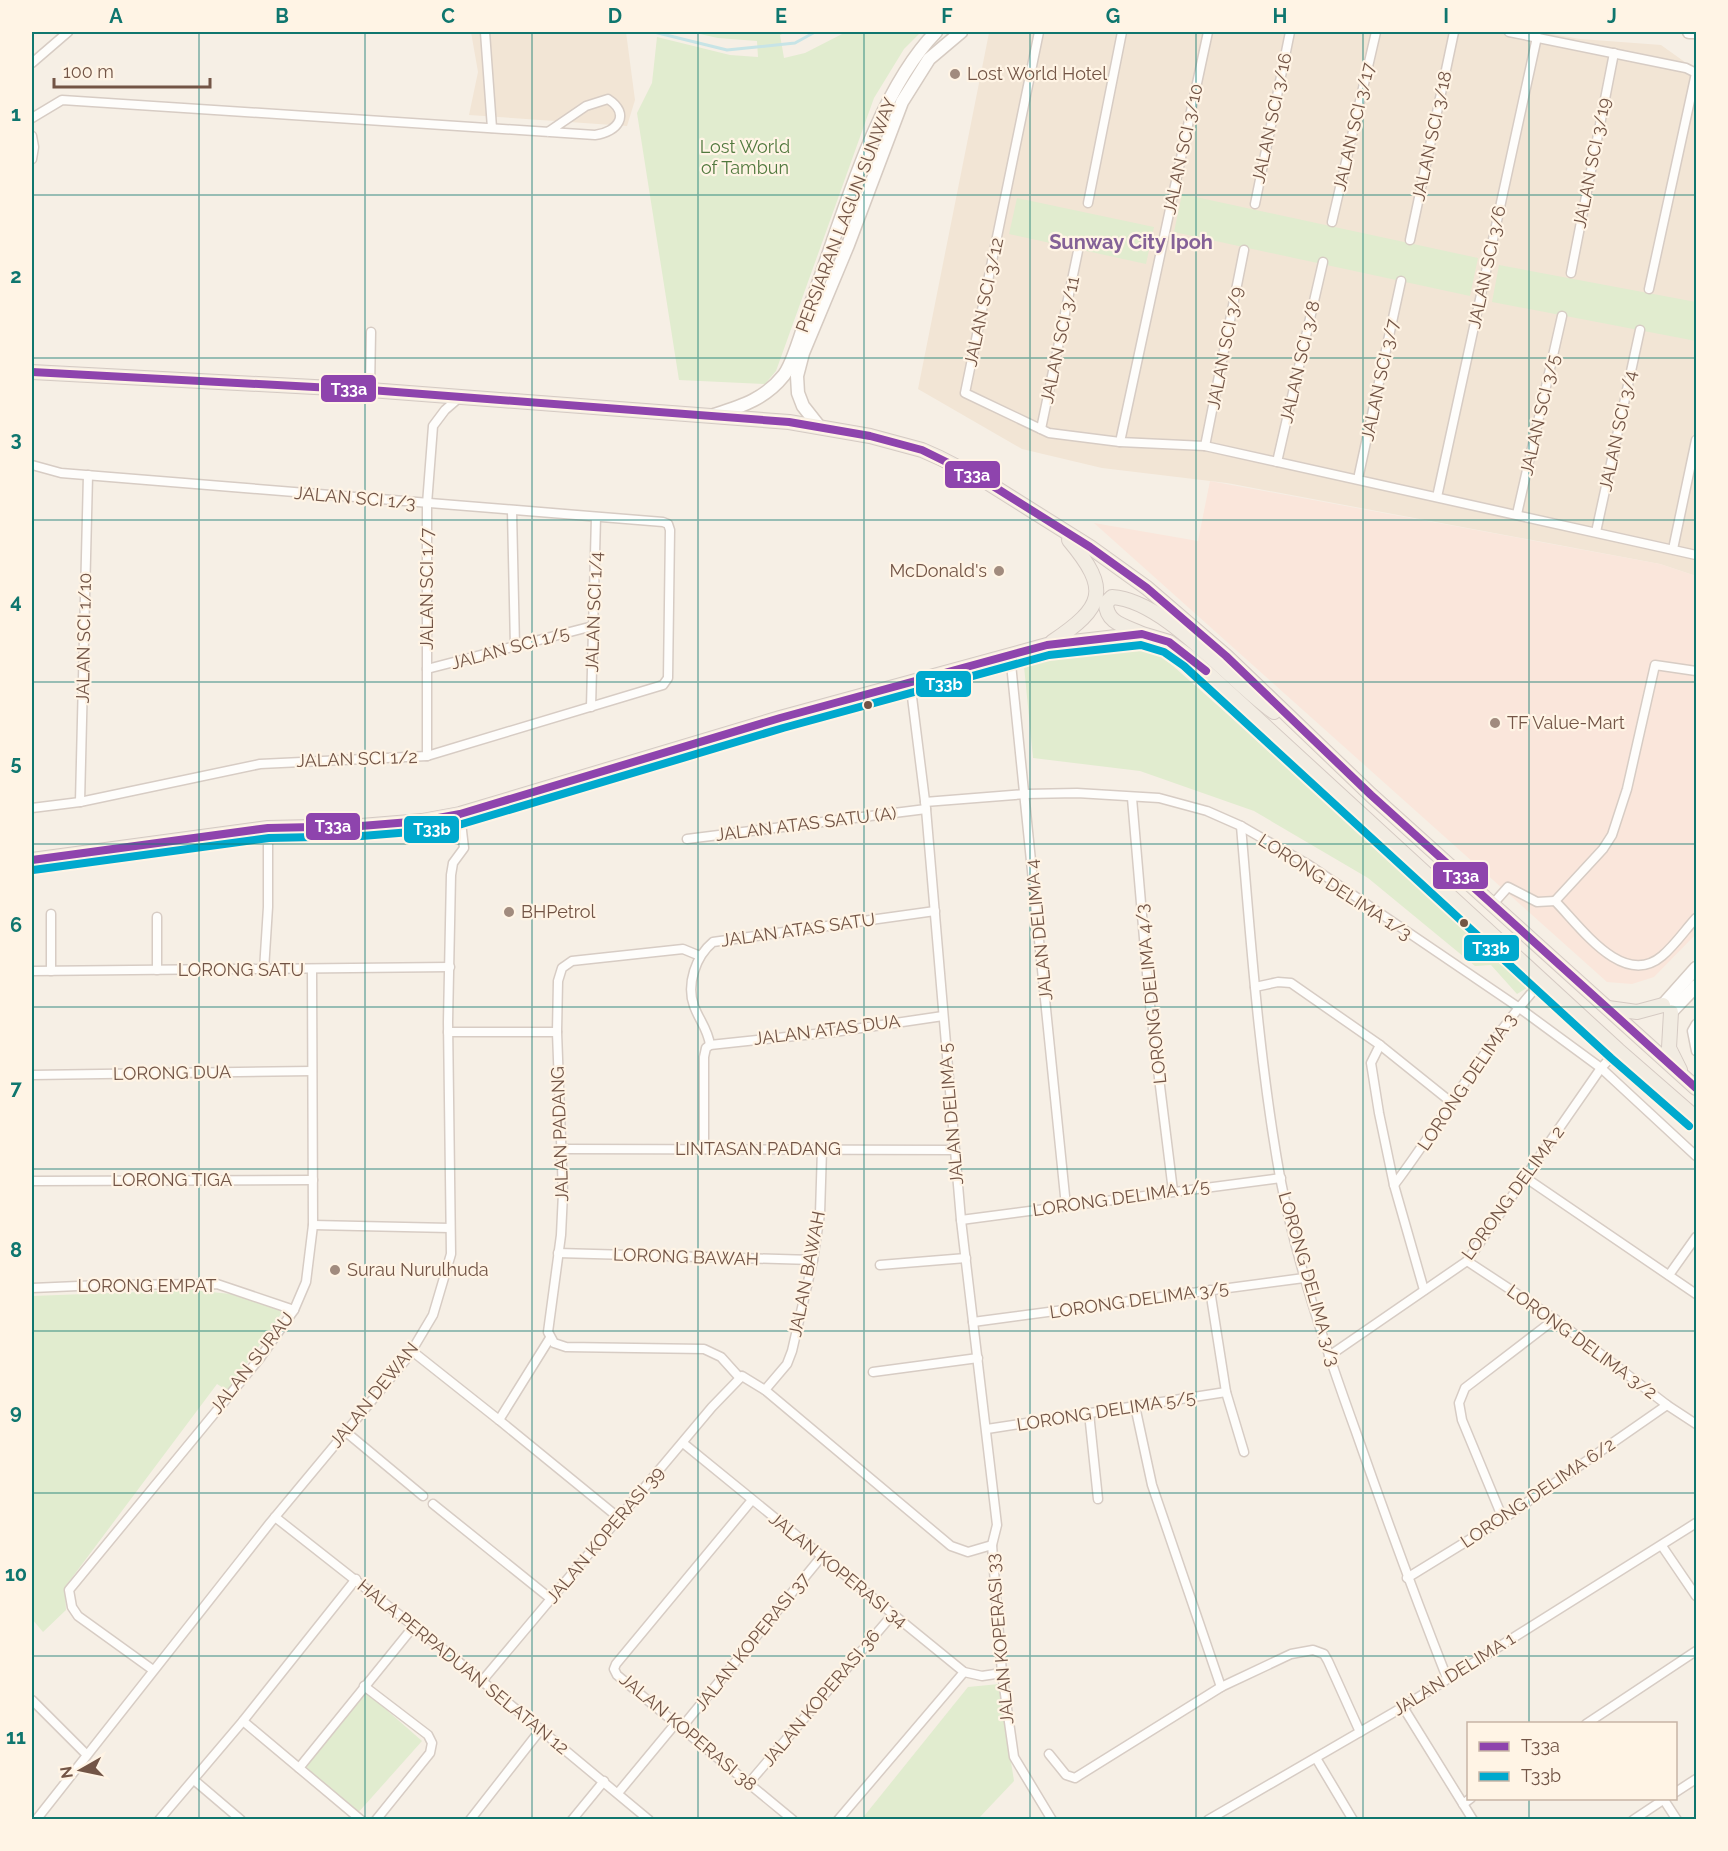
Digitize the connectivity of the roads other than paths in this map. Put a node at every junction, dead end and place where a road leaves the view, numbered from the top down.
1 (68, 32) edge
2 (485, 32) edge
3 (936, 32) edge
4 (961, 32) edge
5 (1039, 32) edge
6 (1122, 32) edge
7 (1208, 32) edge
8 (1290, 32) edge
9 (1376, 32) edge
10 (1454, 32) edge
11 (1509, 32) edge
12 (1689, 32) edge
13 (1696, 32) edge
14 (1537, 37) junction
15 (1614, 53) junction
16 (32, 63) edge
17 (1696, 73) edge
18 (32, 118) edge
19 (492, 128) junction
20 (548, 132) junction
21 (32, 136) edge
22 (32, 159) edge
23 (1088, 203) dead end
24 (1255, 204) dead end
25 (1332, 222) dead end
26 (1410, 240) dead end
27 (1244, 250) dead end
28 (1078, 251) dead end
29 (1323, 262) dead end
30 (1570, 273) dead end
31 (1401, 281) dead end
32 (1649, 289) dead end
33 (1562, 316) dead end
34 (1640, 330) dead end
35 (371, 332) dead end
36 (32, 372) edge
37 (370, 390) junction
38 (460, 397) junction
39 (710, 416) junction
40 (818, 425) junction
41 (1041, 429) junction
42 (1696, 440) edge
43 (1120, 442) junction
44 (1205, 446) junction
45 (1277, 462) junction
46 (32, 465) edge
47 (88, 475) junction
48 (1358, 479) junction
49 (1437, 497) junction
50 (428, 504) junction
51 (512, 511) junction
52 (1517, 514) junction
53 (596, 517) junction
54 (1062, 531) junction
55 (1596, 532) junction
56 (1673, 549) junction
57 (1696, 555) edge
58 (593, 626) junction
59 (1142, 634) junction
60 (1047, 645) junction
61 (515, 646) junction
62 (1006, 655) junction
63 (427, 669) junction
64 (1696, 671) edge
65 (668, 675) joint
66 (910, 681) junction
67 (591, 707) junction
68 (1308, 733) junction
69 (427, 756) junction
70 (1026, 794) junction
71 (1132, 798) junction
72 (80, 802) junction
73 (925, 806) junction
74 (32, 808) edge
75 (460, 814) junction
76 (1241, 826) junction
77 (268, 828) junction
78 (687, 839) dead end
79 (32, 860) edge
80 (1555, 901) junction
81 (1492, 905) junction
82 (934, 911) junction
83 (51, 914) dead end
84 (157, 917) dead end
85 (1696, 918) edge
86 (700, 956) junction
87 (597, 958) joint
88 (450, 967) junction
89 (1696, 968) edge
90 (312, 969) junction
91 (157, 970) junction
92 (264, 970) junction
93 (32, 971) edge
94 (51, 971) junction
95 (1542, 981) junction
96 (1696, 986) edge
97 (1255, 987) junction
98 (1518, 1007) junction
99 (1606, 1007) junction
100 (1667, 1008) junction
101 (943, 1016) junction
102 (1696, 1024) edge
103 (448, 1032) junction
104 (557, 1032) junction
105 (710, 1045) junction
106 (1380, 1045) junction
107 (1618, 1050) junction
108 (1696, 1051) edge
109 (1601, 1068) junction
110 (312, 1071) junction
111 (32, 1075) edge
112 (1683, 1076) junction
113 (1696, 1088) edge
114 (1451, 1102) junction
115 (1696, 1118) edge
116 (562, 1149) junction
117 (704, 1149) junction
118 (822, 1149) junction
119 (955, 1150) junction
120 (1696, 1156) edge
121 (1281, 1178) junction
122 (1526, 1178) junction
123 (313, 1180) junction
124 (32, 1182) edge
125 (1394, 1185) junction
126 (1173, 1191) junction
127 (1066, 1206) junction
128 (961, 1220) junction
129 (313, 1225) junction
130 (450, 1228) junction
131 (1696, 1237) edge
132 (558, 1253) junction
133 (966, 1258) junction
134 (813, 1260) junction
135 (1467, 1261) junction
136 (880, 1265) dead end
137 (1669, 1275) junction
138 (1304, 1278) junction
139 (32, 1288) edge
140 (1210, 1290) junction
141 (1424, 1290) junction
142 (1696, 1294) edge
143 (294, 1310) junction
144 (1555, 1319) junction
145 (973, 1322) junction
146 (550, 1338) junction
147 (412, 1352) junction
148 (1329, 1356) junction
149 (978, 1358) junction
150 (873, 1372) dead end
151 (739, 1377) junction
152 (765, 1390) junction
153 (1226, 1392) junction
154 (1667, 1405) junction
155 (1135, 1406) junction
156 (1089, 1413) junction
157 (499, 1419) junction
158 (1696, 1424) edge
159 (987, 1429) junction
160 (346, 1432) junction
161 (683, 1443) junction
162 (1244, 1452) dead end
163 (423, 1496) dead end
164 (1098, 1498) dead end
165 (752, 1500) junction
166 (433, 1504) dead end
167 (275, 1516) junction
168 (619, 1518) junction
169 (1503, 1519) junction
170 (1696, 1523) edge
171 (992, 1545) junction
172 (1662, 1546) junction
173 (822, 1556) junction
174 (1407, 1578) junction
175 (356, 1579) junction
176 (1696, 1596) edge
177 (551, 1599) junction
178 (893, 1614) junction
179 (414, 1626) junction
180 (1696, 1651) edge
181 (153, 1670) junction
182 (964, 1672) junction
183 (1002, 1673) junction
184 (1447, 1678) junction
185 (482, 1681) junction
186 (364, 1686) junction
187 (1221, 1687) junction
188 (32, 1700) edge
189 (1403, 1707) junction
190 (243, 1721) junction
191 (1589, 1722) edge
192 (679, 1725) junction
193 (541, 1729) junction
194 (1360, 1731) junction
195 (1049, 1754) dead end
196 (87, 1755) junction
197 (1316, 1758) junction
198 (299, 1768) junction
199 (1696, 1779) edge
200 (194, 1780) junction
201 (603, 1781) junction
202 (749, 1783) junction
203 (1677, 1791) edge
204 (618, 1794) junction
205 (1663, 1800) edge
206 (1666, 1800) edge
207 (1467, 1801) edge
208 (36, 1820) edge
209 (159, 1820) edge
210 (241, 1820) edge
211 (361, 1820) edge
212 (376, 1820) edge
213 (470, 1820) edge
214 (573, 1820) edge
215 (649, 1820) edge
216 (794, 1820) edge
217 (838, 1820) edge
218 (1052, 1820) edge
219 (1208, 1820) edge
220 (1353, 1820) edge
221 (1473, 1820) edge
222 (1632, 1820) edge
223 (1677, 1820) edge

1 - 16 street
2 - 19 street
3 - 39 main road, PERSIARAN LAGUN SUNWAY
4 - 40 main road, PERSIARAN LAGUN SUNWAY
5 - 41 street, JALAN SCI 3/12
6 - 23 street
7 - 43 street, JALAN SCI 3/10
8 - 24 street, JALAN SCI 3/16
9 - 25 street, JALAN SCI 3/17
10 - 26 street, JALAN SCI 3/18
11 - 14 street
12 - 13 main road
14 - 15 street
14 - 49 street, JALAN SCI 3/6
15 - 17 street
15 - 30 street, JALAN SCI 3/19
17 - 32 street
18 - 19 street
19 - 20 street
20 - 20 street
21 - 22 street
27 - 44 street, JALAN SCI 3/9
28 - 41 street, JALAN SCI 3/11
29 - 45 street, JALAN SCI 3/8
31 - 48 street, JALAN SCI 3/7
33 - 52 street, JALAN SCI 3/5
34 - 55 street, JALAN SCI 3/4
35 - 37 street
36 - 37 main road
37 - 38 main road
38 - 39 main road
38 - 50 street, JALAN SCI 1/7
39 - 40 main road
40 - 54 main road
41 - 43 street
42 - 56 street
43 - 44 street
44 - 45 street
45 - 48 street
46 - 47 street, JALAN SCI 1/3
47 - 50 street, JALAN SCI 1/3
47 - 72 street, JALAN SCI 1/10
48 - 49 street
49 - 52 street
50 - 51 street, JALAN SCI 1/3
50 - 63 street, JALAN SCI 1/7
51 - 53 street, JALAN SCI 1/3
51 - 61 street
52 - 55 street
53 - 58 street, JALAN SCI 1/4
53 - 65 street, JALAN SCI 1/3
54 - 60 main road
54 - 68 main road
55 - 56 street
56 - 57 street
58 - 61 street, JALAN SCI 1/5
58 - 67 street, JALAN SCI 1/4
59 - 60 main road
59 - 68 main road
59 - 95 main road
60 - 62 main road
61 - 63 street, JALAN SCI 1/5
62 - 66 main road
62 - 70 street, JALAN DELIMA 4
63 - 69 street, JALAN SCI 1/7
64 - 80 street
65 - 67 street, JALAN SCI 1/2
66 - 73 street, JALAN DELIMA 5
66 - 75 main road
67 - 69 street, JALAN SCI 1/2
68 - 81 main road
69 - 72 street, JALAN SCI 1/2
70 - 71 street, LORONG DELIMA 1/3
70 - 73 street, LORONG DELIMA 1/3
70 - 127 street, JALAN DELIMA 4
71 - 76 street, LORONG DELIMA 1/3
71 - 126 street, LORONG DELIMA 4/3
72 - 74 street, JALAN SCI 1/2
73 - 78 street, JALAN ATAS SATU (A)
73 - 82 street, JALAN DELIMA 5
75 - 77 main road
75 - 88 street, JALAN DEWAN
76 - 97 street, LORONG DELIMA 3/3
76 - 98 street, LORONG DELIMA 1/3
77 - 79 main road
77 - 92 street
80 - 81 street
80 - 85 street
81 - 99 main road
82 - 86 street, JALAN ATAS SATU
82 - 101 street, JALAN DELIMA 5
83 - 94 street
84 - 91 street
86 - 87 street, JALAN ATAS SATU
86 - 105 street
87 - 104 street, JALAN PADANG
88 - 90 street, LORONG SATU
88 - 103 street, JALAN DEWAN
89 - 100 main road
90 - 92 street, LORONG SATU
90 - 110 street, JALAN SURAU
91 - 92 street, LORONG SATU
91 - 94 street, LORONG SATU
93 - 94 street, LORONG SATU
95 - 98 street, LORONG DELIMA 3
95 - 107 main road
96 - 100 main road
97 - 106 street
97 - 121 street, LORONG DELIMA 3/3
98 - 109 street, LORONG DELIMA 1/3
98 - 114 street, LORONG DELIMA 3
99 - 100 main road
99 - 112 main road
100 - 112 main road
101 - 105 street, JALAN ATAS DUA
101 - 119 street, JALAN DELIMA 5
102 - 108 street
103 - 104 street
103 - 130 street, JALAN DEWAN
104 - 116 street, JALAN PADANG
105 - 117 street
106 - 114 street
106 - 125 street
107 - 109 street, LORONG DELIMA 2
107 - 115 main road
109 - 120 street, LORONG DELIMA 1/3
109 - 122 street, LORONG DELIMA 2
110 - 111 street, LORONG DUA
110 - 123 street, JALAN SURAU
112 - 113 main road
114 - 125 street, LORONG DELIMA 3
116 - 117 street, LINTASAN PADANG
116 - 132 street, JALAN PADANG
117 - 118 street, LINTASAN PADANG
118 - 119 street, LINTASAN PADANG
118 - 134 street, JALAN BAWAH
119 - 128 street, JALAN DELIMA 5
121 - 126 street, LORONG DELIMA 1/5
121 - 138 street, LORONG DELIMA 3/3
122 - 135 street, LORONG DELIMA 2
122 - 137 street
123 - 124 street, LORONG TIGA
123 - 129 street, JALAN SURAU
125 - 141 street
126 - 127 street, LORONG DELIMA 1/5
127 - 128 street, LORONG DELIMA 1/5
128 - 133 street, JALAN DELIMA 5
129 - 130 street
129 - 143 street, JALAN SURAU
130 - 147 street, JALAN DEWAN
131 - 137 street
132 - 134 street, LORONG BAWAH
132 - 146 street, JALAN PADANG
133 - 136 street
133 - 145 street, JALAN DELIMA 5
134 - 152 street, JALAN BAWAH
135 - 141 street, LORONG DELIMA 2
135 - 144 street, LORONG DELIMA 3/2
137 - 142 street
138 - 140 street, LORONG DELIMA 3/5
138 - 148 street, LORONG DELIMA 3/3
139 - 143 street, LORONG EMPAT
140 - 145 street, LORONG DELIMA 3/5
140 - 153 street
141 - 148 street, LORONG DELIMA 2
143 - 181 street, JALAN SURAU
144 - 154 street, LORONG DELIMA 3/2
144 - 169 street
145 - 149 street, JALAN DELIMA 5
146 - 151 street, JALAN KOPERASI 33
146 - 157 street
147 - 157 street
147 - 160 street, JALAN DEWAN
148 - 174 street, LORONG DELIMA 3/3
149 - 150 street
149 - 159 street, JALAN DELIMA 5
151 - 152 street, JALAN KOPERASI 33
151 - 161 street, JALAN KOPERASI 39
152 - 171 street, JALAN KOPERASI 33
153 - 155 street, LORONG DELIMA 5/5
153 - 162 street
154 - 158 street, LORONG DELIMA 3/2
154 - 169 street, LORONG DELIMA 6/2
155 - 156 street, LORONG DELIMA 5/5
155 - 187 street
156 - 159 street, LORONG DELIMA 5/5
156 - 164 street
157 - 168 street
159 - 171 street, JALAN DELIMA 5
160 - 163 street
160 - 167 street, JALAN DEWAN
161 - 165 street, JALAN KOPERASI 34
161 - 168 street, JALAN KOPERASI 39
165 - 173 street, JALAN KOPERASI 34
165 - 192 street, JALAN KOPERASI 38
166 - 177 street
167 - 175 street, HALA PERPADUAN SELATAN 12
167 - 181 street, JALAN DEWAN
168 - 177 street, JALAN KOPERASI 39
169 - 174 street, LORONG DELIMA 6/2
170 - 172 street, JALAN DELIMA 1
171 - 183 street, JALAN KOPERASI 33
172 - 176 street
172 - 184 street, JALAN DELIMA 1
173 - 178 street, JALAN KOPERASI 34
173 - 192 street, JALAN KOPERASI 37
174 - 184 street, LORONG DELIMA 3/3
175 - 179 street, HALA PERPADUAN SELATAN 12
175 - 190 street
177 - 185 street, JALAN KOPERASI 39
178 - 182 street, JALAN KOPERASI 34
178 - 202 street, JALAN KOPERASI 36
179 - 185 street, HALA PERPADUAN SELATAN 12
179 - 186 street
180 - 191 street
181 - 196 street, JALAN DEWAN
182 - 183 street
182 - 217 street
183 - 218 street, JALAN KOPERASI 33
184 - 189 street, JALAN DELIMA 1
185 - 193 street, HALA PERPADUAN SELATAN 12
186 - 198 street
186 - 212 street
187 - 194 street
187 - 195 street
188 - 196 street
189 - 194 street, JALAN DELIMA 1
189 - 207 street
190 - 198 street
190 - 200 street
192 - 202 street, JALAN KOPERASI 38
192 - 204 street, JALAN KOPERASI 37
193 - 201 street, HALA PERPADUAN SELATAN 12
193 - 213 street
194 - 197 street, JALAN DELIMA 1
196 - 208 street, JALAN DEWAN
197 - 219 street, JALAN DELIMA 1
197 - 220 street
198 - 211 street
199 - 203 street
200 - 209 street
200 - 210 street
201 - 204 street, HALA PERPADUAN SELATAN 12
201 - 214 street
202 - 216 street, JALAN KOPERASI 38
204 - 215 street, HALA PERPADUAN SELATAN 12
205 - 222 street
206 - 223 street
207 - 221 street

